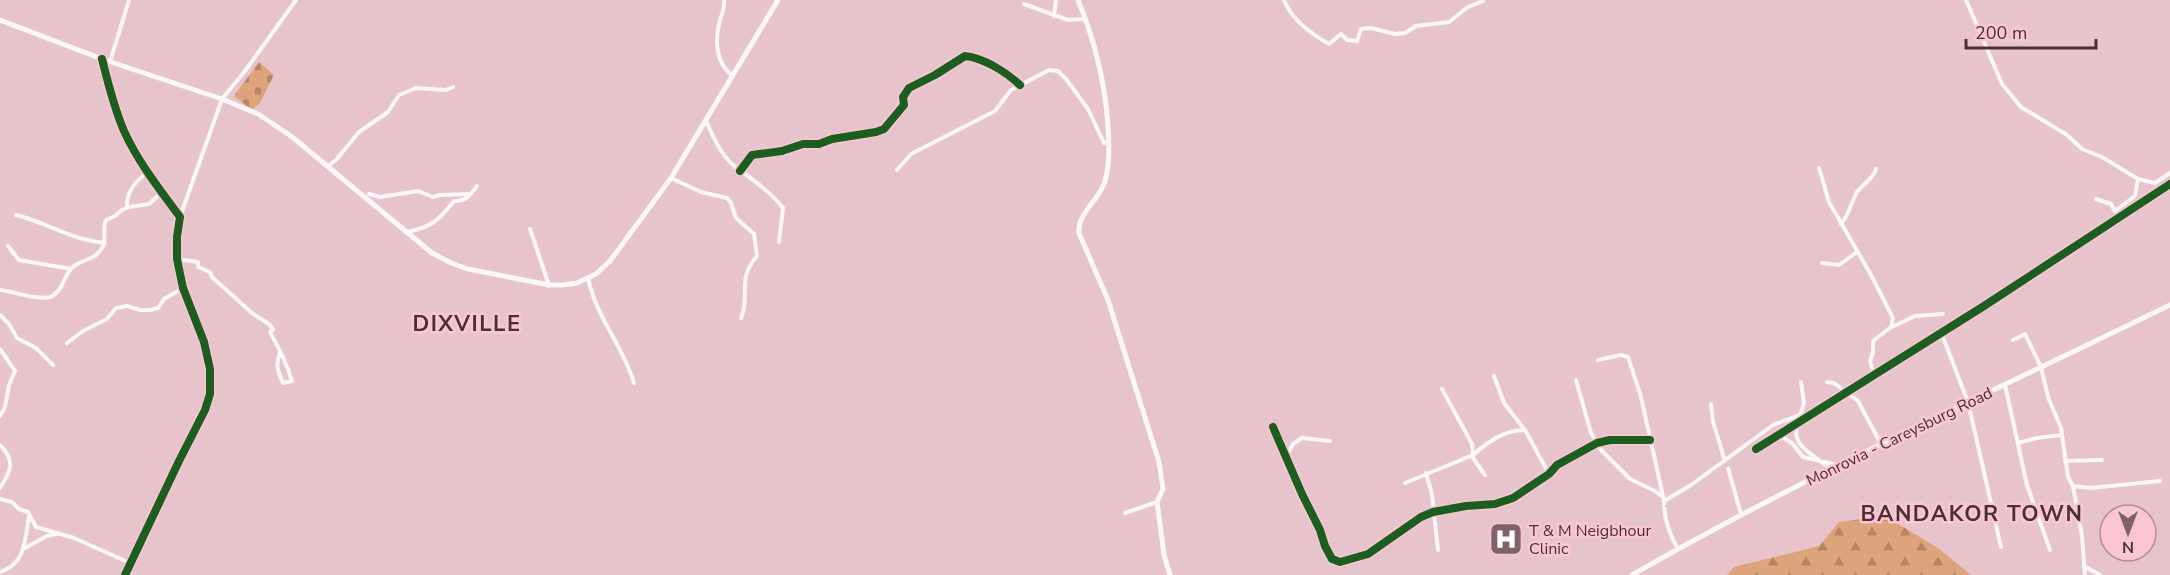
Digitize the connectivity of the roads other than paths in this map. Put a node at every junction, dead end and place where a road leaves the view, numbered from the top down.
1 (129, 0) edge
2 (296, 0) edge
3 (724, 0) edge
4 (778, 0) edge
5 (1056, 0) edge
6 (1078, 0) edge
7 (1284, 0) edge
8 (1966, 0) edge
9 (1483, 1) edge
10 (1024, 4) dead end
11 (1054, 16) junction
12 (1085, 19) junction
13 (0, 20) edge
14 (102, 59) junction
15 (111, 62) junction
16 (733, 76) junction
17 (1020, 85) junction
18 (453, 87) dead end
19 (222, 99) junction
20 (706, 121) junction
21 (1109, 141) junction
22 (328, 166) junction
23 (1819, 168) dead end
24 (1876, 169) dead end
25 (897, 170) dead end
26 (740, 171) junction
27 (148, 172) junction
28 (2170, 174) edge
29 (671, 178) junction
30 (2138, 179) junction
31 (2170, 184) edge
32 (477, 186) dead end
33 (2164, 188) junction
34 (162, 192) junction
35 (2169, 192) edge
36 (369, 194) dead end
37 (471, 194) junction
38 (2096, 200) dead end
39 (127, 208) junction
40 (16, 215) dead end
41 (180, 217) junction
42 (1841, 224) junction
43 (530, 229) dead end
44 (407, 232) junction
45 (779, 242) dead end
46 (105, 243) junction
47 (8, 246) dead end
48 (1857, 252) junction
49 (177, 259) junction
50 (1822, 263) dead end
51 (72, 269) junction
52 (588, 278) junction
53 (549, 285) junction
54 (183, 288) junction
55 (0, 290) edge
56 (2170, 305) edge
57 (1943, 314) dead end
58 (0, 315) edge
59 (741, 318) dead end
60 (1891, 327) junction
61 (1941, 332) junction
62 (2013, 340) dead end
63 (67, 343) dead end
64 (0, 349) edge
65 (280, 353) junction
66 (1598, 360) dead end
67 (53, 365) dead end
68 (2041, 368) junction
69 (1874, 375) junction
70 (1494, 376) dead end
71 (1576, 380) dead end
72 (1801, 382) dead end
73 (1827, 382) dead end
74 (634, 383) dead end
75 (2005, 386) junction
76 (1442, 389) dead end
77 (1846, 392) junction
78 (1968, 402) junction
79 (1711, 404) dead end
80 (1800, 415) junction
81 (0, 416) edge
82 (1798, 423) junction
83 (1273, 427) dead end
84 (1525, 430) junction
85 (1779, 435) junction
86 (2061, 435) junction
87 (1650, 440) junction
88 (1330, 441) dead end
89 (1597, 443) junction
90 (2018, 443) junction
91 (1881, 444) junction
92 (0, 445) edge
93 (1756, 449) dead end
94 (1473, 455) junction
95 (1286, 456) junction
96 (1821, 460) junction
97 (2102, 460) dead end
98 (1725, 461) junction
99 (2065, 461) junction
100 (1837, 465) junction
101 (1728, 468) dead end
102 (1830, 469) junction
103 (1426, 473) junction
104 (1549, 474) junction
105 (1485, 475) dead end
106 (2160, 481) dead end
107 (1405, 483) dead end
108 (2073, 486) junction
109 (0, 488) edge
110 (0, 499) edge
111 (1664, 501) junction
112 (1157, 502) junction
113 (1433, 512) junction
114 (1125, 513) dead end
115 (1741, 514) junction
116 (29, 515) junction
117 (57, 534) junction
118 (2001, 547) dead end
119 (25, 548) junction
120 (1678, 549) junction
121 (1438, 550) dead end
122 (2050, 550) dead end
123 (130, 564) junction
124 (2083, 566) junction
125 (0, 572) edge
126 (125, 575) edge
127 (1170, 575) edge
128 (1632, 575) edge
129 (2085, 575) edge
130 (2100, 575) edge

1 - 15 street
2 - 19 street
3 - 16 street
4 - 16 main road
5 - 11 street
6 - 12 main road
7 - 9 street
8 - 30 street
10 - 11 street
11 - 12 street
12 - 21 main road
13 - 14 main road
14 - 15 main road
14 - 27 street
15 - 19 main road
16 - 20 main road
17 - 21 street
17 - 25 street
17 - 26 street
18 - 22 street
19 - 22 main road
19 - 41 street
20 - 26 street
20 - 29 main road
21 - 112 main road
22 - 44 main road
23 - 42 street
24 - 42 street
26 - 45 street
27 - 34 street
27 - 39 street
28 - 30 street
29 - 52 main road
29 - 59 street
30 - 38 street
31 - 33 street
32 - 37 street
33 - 35 street
33 - 61 street
34 - 39 street
34 - 41 street
36 - 37 street
37 - 44 street
39 - 46 street
40 - 46 street
41 - 49 street
42 - 48 street
43 - 53 street
44 - 53 main road
46 - 51 street
47 - 51 street
48 - 50 street
48 - 60 street
49 - 54 street
49 - 65 street
51 - 55 street
52 - 53 main road
52 - 74 street
54 - 63 street
54 - 123 street
56 - 68 main road, Monrovia - Careysburg Road
57 - 60 street
58 - 67 street
60 - 69 street
61 - 69 street
61 - 78 street
62 - 68 street
64 - 81 street
65 - 65 street
66 - 87 street
68 - 75 main road, Monrovia - Careysburg Road
68 - 86 street
69 - 77 street
70 - 84 street
71 - 89 street
72 - 80 street
73 - 77 street
75 - 78 main road, Monrovia - Careysburg Road
75 - 90 street
76 - 94 street
77 - 82 street
77 - 91 street
78 - 91 main road, Monrovia - Careysburg Road
78 - 118 street
79 - 98 street
80 - 82 street
80 - 98 street
82 - 85 street
82 - 96 street
83 - 95 street
84 - 94 street
84 - 104 street
85 - 93 street
85 - 96 street
86 - 90 street
86 - 99 street
87 - 89 street
87 - 111 street
88 - 95 street
89 - 104 street
89 - 111 street
90 - 122 street
91 - 100 main road, Monrovia - Careysburg Road
92 - 109 street
94 - 103 street
94 - 105 street
95 - 113 street
96 - 100 street
96 - 102 street
97 - 99 street
98 - 111 street
99 - 108 street
100 - 102 main road, Monrovia - Careysburg Road
101 - 115 street
102 - 115 main road, Monrovia - Careysburg Road
103 - 107 street
103 - 113 street
104 - 113 street
106 - 108 street
108 - 124 street
110 - 116 street
111 - 120 street
112 - 114 street
112 - 127 main road
113 - 121 street
115 - 120 main road, Monrovia - Careysburg Road
116 - 117 street
116 - 119 street
117 - 119 street
117 - 123 street
119 - 125 street
120 - 128 main road, Monrovia - Careysburg Road
123 - 126 street
124 - 129 street
124 - 130 street

